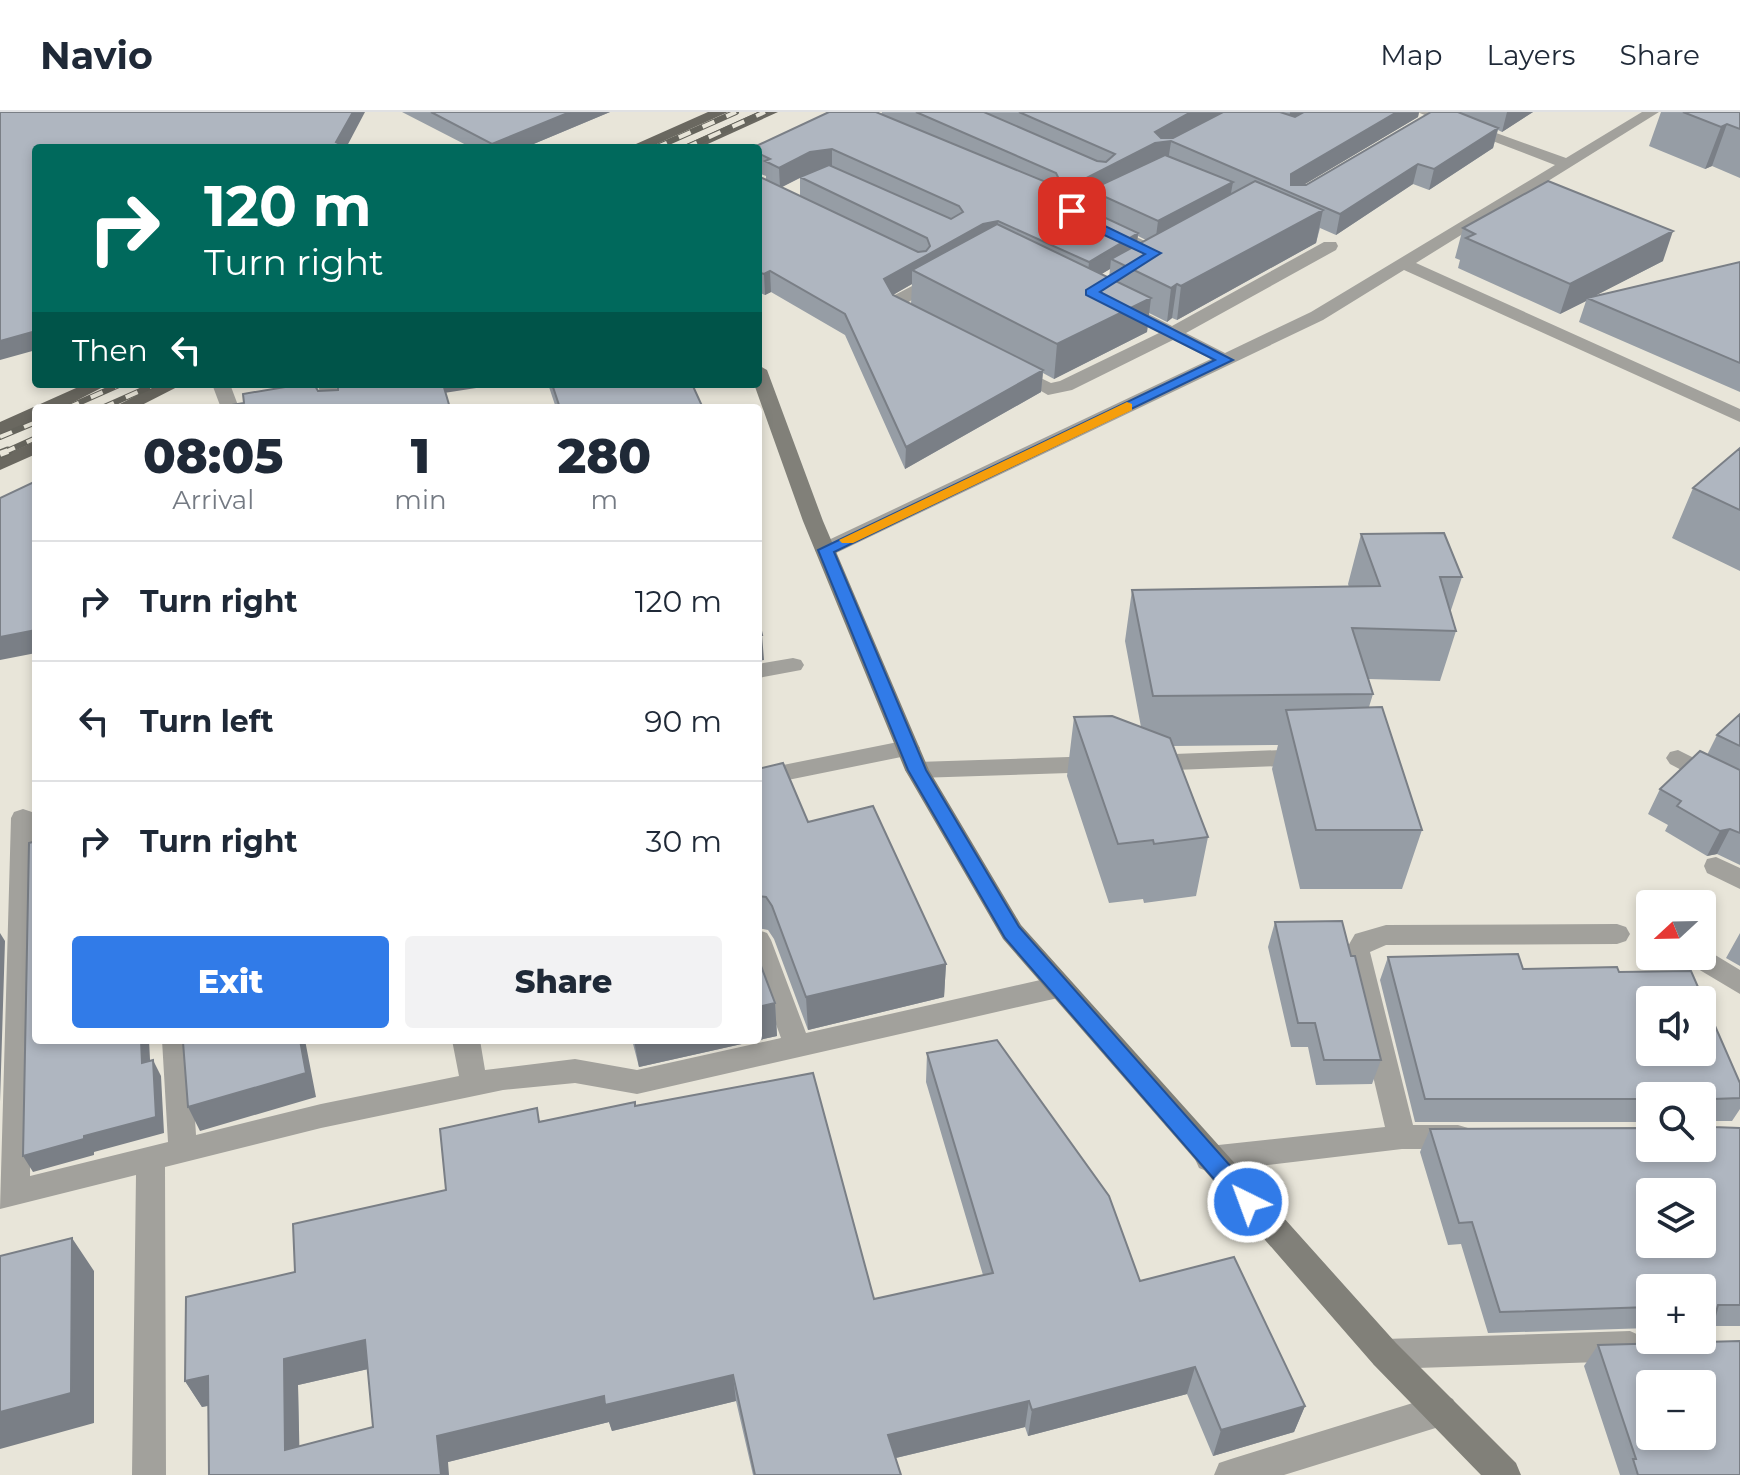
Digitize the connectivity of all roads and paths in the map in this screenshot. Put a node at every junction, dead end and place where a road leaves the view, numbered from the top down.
1 (721, 112) edge
2 (771, 112) edge
3 (1652, 112) edge
4 (1431, 116) edge
5 (645, 144) edge
6 (695, 144) edge
7 (1568, 164) junction
8 (1130, 183) edge
9 (1323, 238) dead end
10 (1404, 264) junction
11 (950, 271) edge
12 (1128, 271) edge
13 (1104, 299) edge
14 (927, 323) edge
15 (1173, 333) junction
16 (994, 360) edge
17 (1226, 360) junction
18 (762, 381) edge
19 (91, 388) edge
20 (165, 388) edge
21 (55, 404) edge
22 (130, 404) edge
23 (32, 415) edge
24 (1740, 416) edge
25 (0, 429) edge
26 (32, 449) edge
27 (0, 464) edge
28 (825, 550) junction
29 (793, 665) dead end
30 (762, 670) edge
31 (1337, 756) edge
32 (1678, 758) dead end
33 (912, 759) junction
34 (762, 778) edge
35 (1740, 792) edge
36 (23, 818) dead end
37 (1716, 866) dead end
38 (1740, 880) edge
39 (1617, 934) dead end
40 (762, 951) edge
41 (1716, 968) edge
42 (1740, 983) edge
43 (1058, 987) junction
44 (176, 1044) edge
45 (467, 1044) edge
46 (798, 1047) junction
47 (474, 1084) junction
48 (1402, 1137) junction
49 (1480, 1137) edge
50 (183, 1148) junction
51 (151, 1156) junction
52 (1209, 1159) junction
53 (8, 1194) edge
54 (1636, 1346) edge
55 (1385, 1354) junction
56 (1442, 1410) junction
57 (149, 1475) edge
58 (1231, 1475) edge
59 (1504, 1475) edge

1 - 5 main road
2 - 6 main road
3 - 7 street
4 - 7 street
7 - 10 street
8 - 12 street
9 - 15 street
10 - 17 street
10 - 24 street
11 - 14 street
13 - 15 street
15 - 16 street
15 - 17 street
17 - 28 street
18 - 28 street
19 - 21 main road
20 - 22 main road
23 - 25 main road
26 - 27 main road
28 - 33 street
29 - 30 street
31 - 33 street
32 - 35 street
33 - 34 street
33 - 43 street
36 - 53 street
37 - 38 street
39 - 48 street
40 - 46 street
41 - 42 street
43 - 46 street
43 - 52 street
44 - 50 street
45 - 47 street
46 - 47 street
47 - 50 street
48 - 49 street
48 - 52 street
50 - 51 street
51 - 53 street
51 - 57 street
52 - 55 street
54 - 55 street
55 - 56 street
56 - 58 street
56 - 59 street

